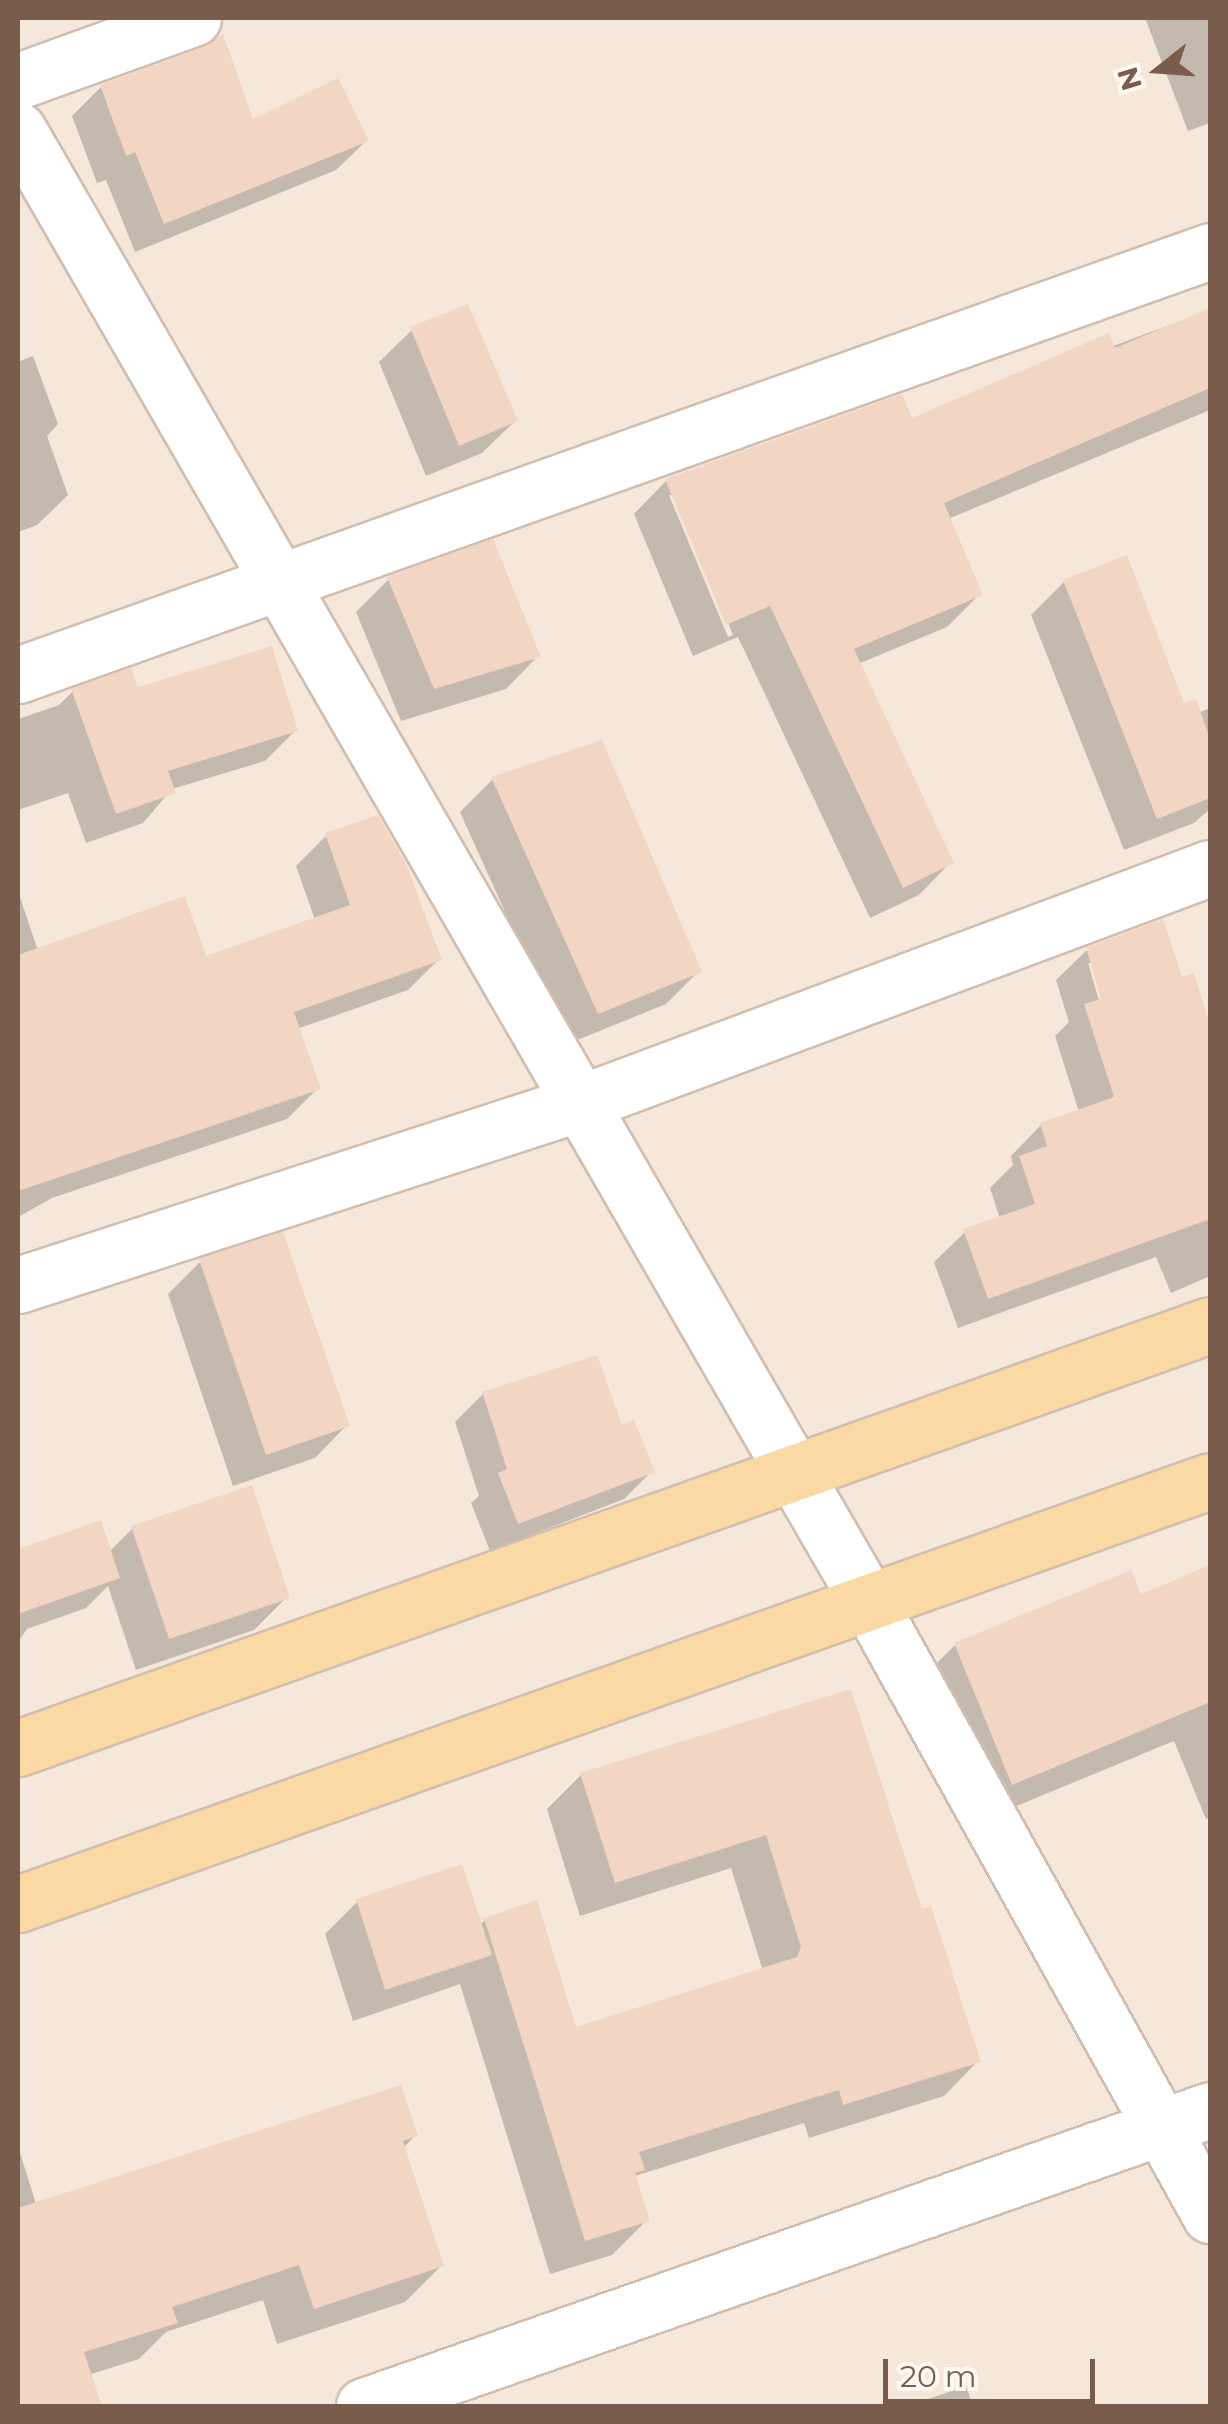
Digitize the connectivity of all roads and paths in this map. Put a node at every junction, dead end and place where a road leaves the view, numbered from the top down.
1 (193, 18) edge
2 (18, 81) edge
3 (18, 130) edge
4 (1210, 251) edge
5 (280, 584) junction
6 (18, 674) edge
7 (1210, 868) edge
8 (580, 1103) junction
9 (18, 1286) edge
10 (1210, 1324) edge
11 (793, 1471) junction
12 (1210, 1481) edge
13 (868, 1601) junction
14 (18, 1748) edge
15 (18, 1904) edge
16 (1186, 2118) edge
17 (1210, 2215) edge
18 (364, 2406) edge

1 - 2 street
3 - 5 street
4 - 5 street
5 - 6 street
5 - 8 street
7 - 8 street
8 - 9 street
8 - 11 street
10 - 11 main road
11 - 13 street
11 - 14 main road
12 - 13 main road
13 - 15 main road
13 - 16 street
16 - 17 street
16 - 18 street

